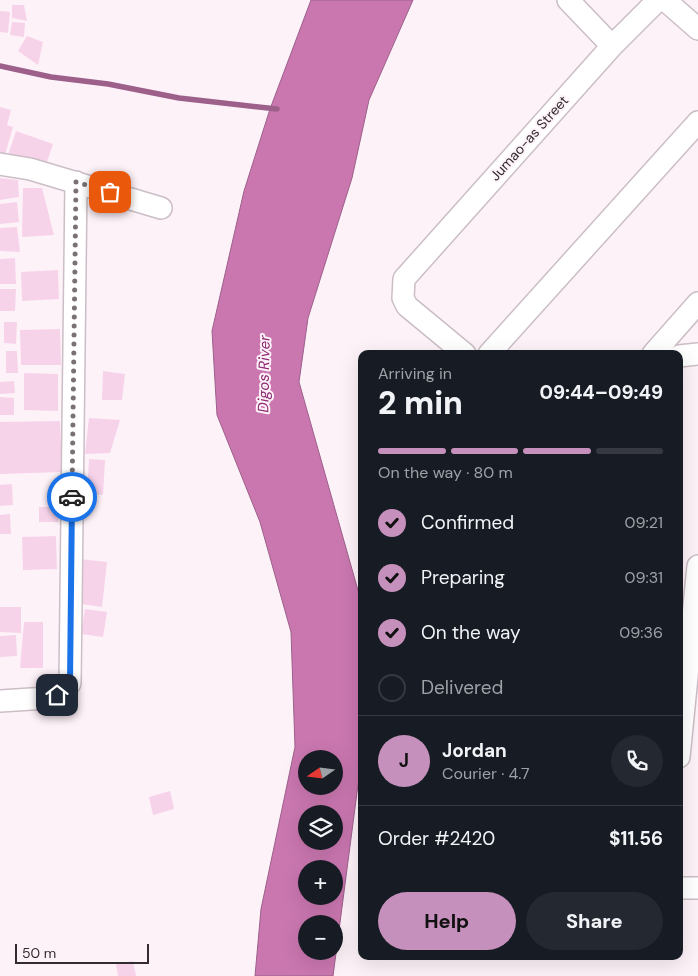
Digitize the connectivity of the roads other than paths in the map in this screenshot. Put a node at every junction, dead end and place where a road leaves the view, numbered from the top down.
1 (568, 0) edge
2 (658, 0) edge
3 (664, 0) edge
4 (698, 29) edge
5 (612, 46) junction
6 (698, 122) edge
7 (0, 164) edge
8 (76, 182) junction
9 (161, 208) dead end
10 (698, 303) edge
11 (460, 350) edge
12 (493, 350) edge
13 (657, 350) edge
14 (698, 354) edge
15 (683, 356) edge
16 (698, 566) edge
17 (0, 701) edge
18 (690, 722) edge
19 (683, 744) edge
20 (683, 888) edge
21 (698, 888) edge

1 - 5 street
2 - 5 street, Jumao-as Street
3 - 4 street
5 - 11 street, Jumao-as Street
6 - 12 street
7 - 8 street
8 - 9 street
8 - 17 street
10 - 13 street
14 - 15 street
16 - 18 street
18 - 19 street
20 - 21 street

